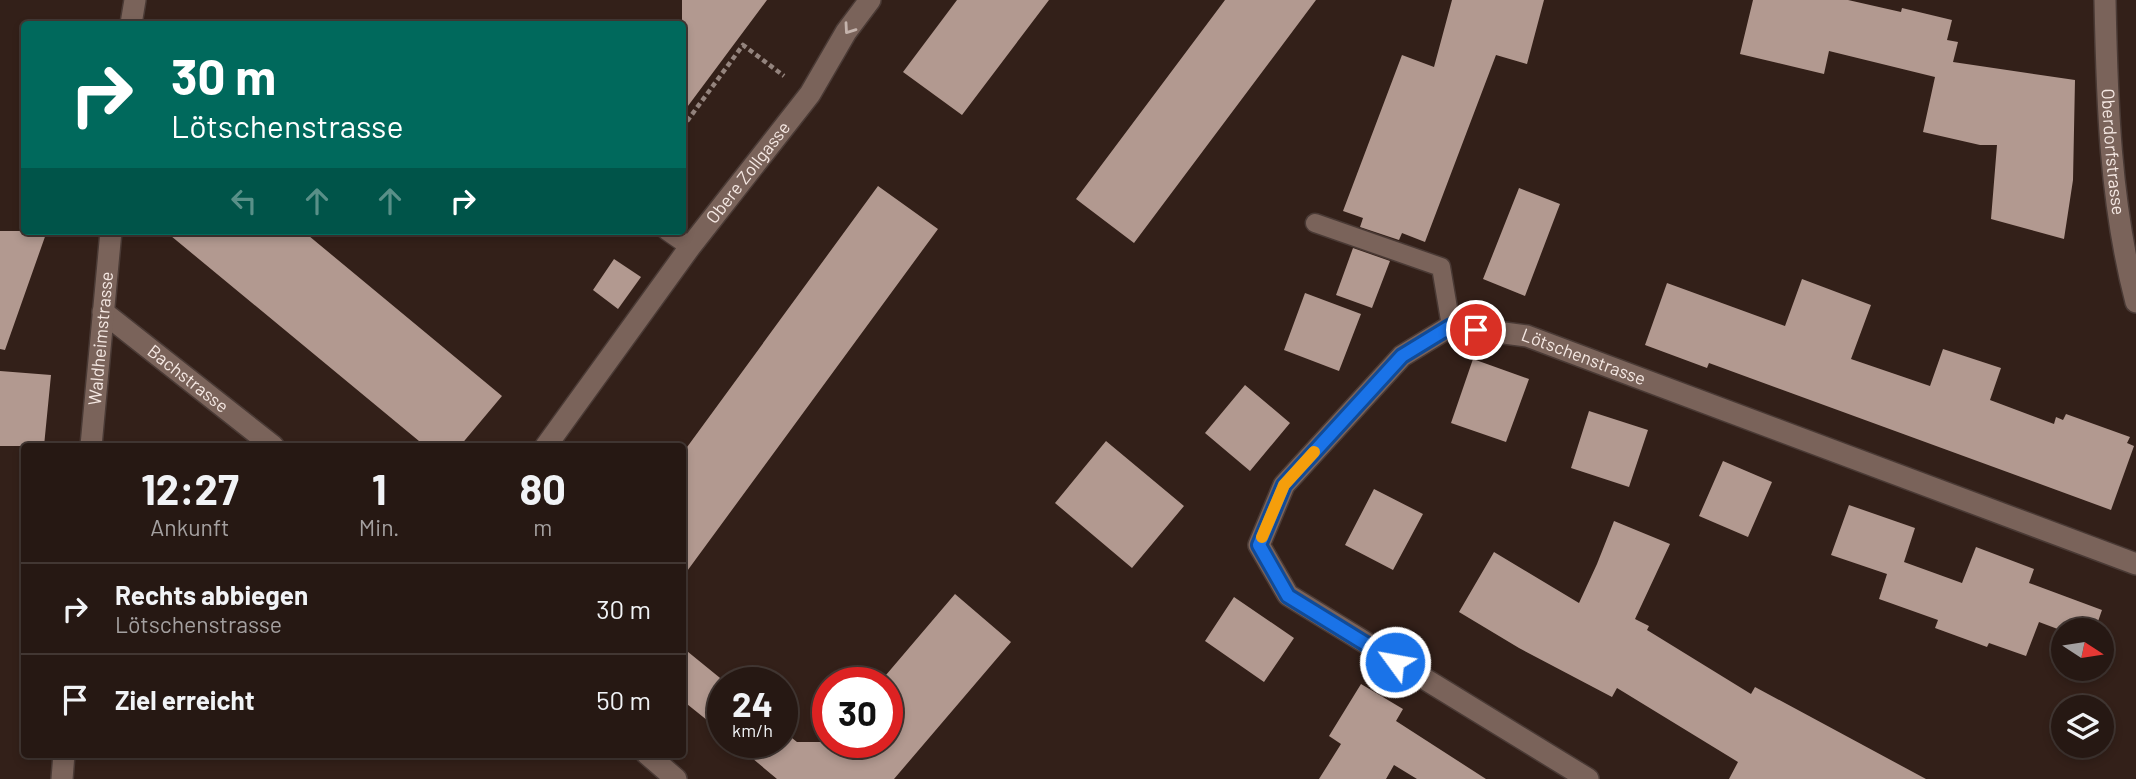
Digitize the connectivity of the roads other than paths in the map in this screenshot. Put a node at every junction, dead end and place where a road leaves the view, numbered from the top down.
1 (135, 0) edge
2 (870, 0) edge
3 (2105, 0) edge
4 (132, 21) edge
5 (1315, 223) dead end
6 (111, 235) edge
7 (673, 235) edge
8 (690, 247) junction
9 (2136, 302) edge
10 (103, 312) junction
11 (1451, 326) junction
12 (91, 443) edge
13 (269, 443) edge
14 (548, 443) edge
15 (2136, 564) edge
16 (64, 758) edge
17 (652, 758) edge
18 (62, 779) edge
19 (676, 779) edge
20 (1588, 779) edge

1 - 4 street
2 -> 8 street, Obere Zollgasse
3 - 9 street, Oberdorfstrasse
5 - 11 lane
6 - 10 street, Waldheimstrasse
7 - 8 lane
8 - 14 street, Obere Zollgasse
10 - 12 street, Waldheimstrasse
10 - 13 street, Bachstrasse
11 - 15 street, Lötschenstrasse
11 - 20 street
16 - 18 street
17 - 19 street

